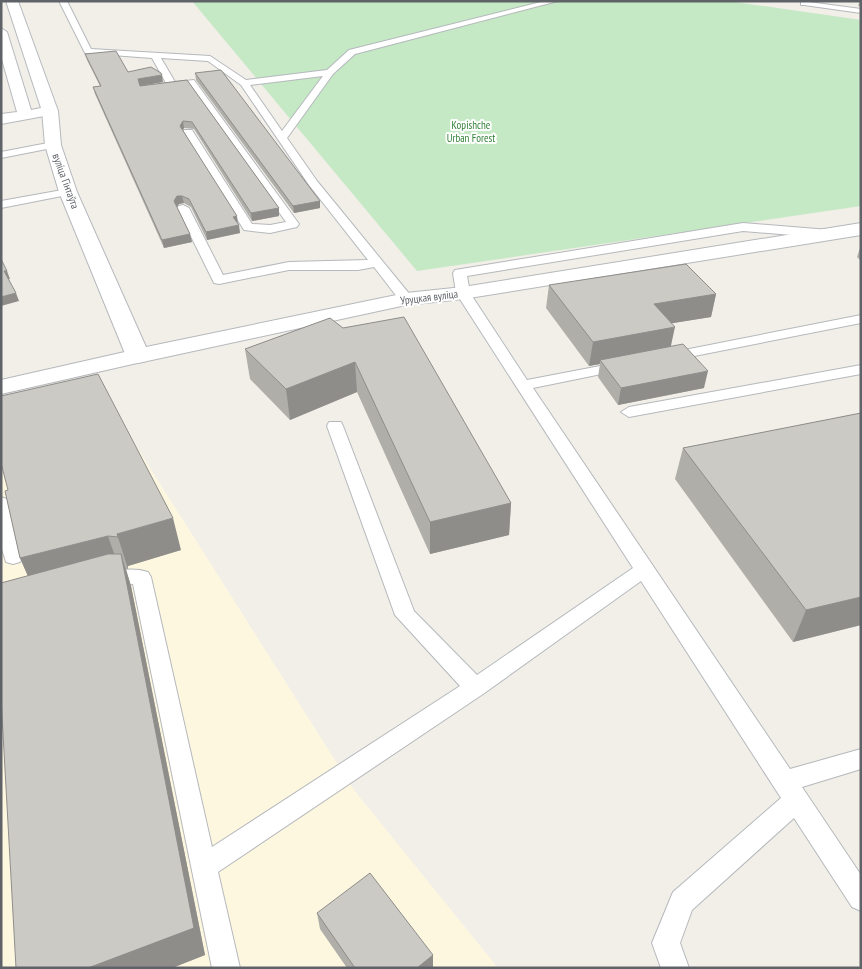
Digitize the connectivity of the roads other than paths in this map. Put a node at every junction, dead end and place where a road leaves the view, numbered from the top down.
1 (12, 1) edge
2 (63, 1) edge
3 (555, 1) edge
4 (804, 4) dead end
5 (861, 11) edge
6 (1, 32) edge
7 (154, 55) junction
8 (330, 72) junction
9 (244, 83) junction
10 (172, 84) junction
11 (153, 87) edge
12 (50, 110) junction
13 (25, 115) junction
14 (1, 119) edge
15 (188, 132) edge
16 (282, 138) junction
17 (53, 145) junction
18 (1, 155) edge
19 (68, 192) junction
20 (1, 205) edge
21 (183, 208) dead end
22 (861, 229) edge
23 (376, 263) junction
24 (463, 293) junction
25 (406, 299) junction
26 (861, 319) edge
27 (138, 356) junction
28 (655, 360) edge
29 (635, 364) edge
30 (861, 368) edge
31 (524, 386) junction
32 (1, 388) edge
33 (629, 412) dead end
34 (335, 426) dead end
35 (1, 503) edge
36 (13, 557) edge
37 (645, 569) junction
38 (92, 584) edge
39 (475, 688) junction
40 (860, 759) edge
41 (790, 791) junction
42 (205, 866) junction
43 (861, 898) edge
44 (226, 968) edge
45 (674, 968) edge

1 - 12 street, вуліца Гінтаўта
2 - 7 lane
3 - 8 lane
4 - 5 lane
6 - 13 street
7 - 9 lane
7 - 10 lane
8 - 9 lane
8 - 16 lane
9 - 16 lane
10 - 11 lane
10 - 15 lane
12 - 13 street
12 - 17 street, вуліца Гінтаўта
13 - 14 street
13 - 17 street
16 - 23 lane
17 - 18 lane
17 - 19 street, вуліца Гінтаўта
19 - 20 lane
19 - 27 street, вуліца Гінтаўта
21 - 23 lane
22 - 24 street, Уруцкая вуліца
23 - 25 lane
24 - 25 street, Уруцкая вуліца
24 - 31 lane
25 - 27 street, Уруцкая вуліца
26 - 28 lane
27 - 32 street, Уруцкая вуліца
29 - 31 lane
30 - 33 lane
31 - 37 lane
34 - 39 lane
35 - 36 lane
37 - 39 lane
37 - 41 lane
38 - 42 lane
39 - 42 lane
40 - 41 lane
41 - 43 lane
41 - 45 lane
42 - 44 lane

